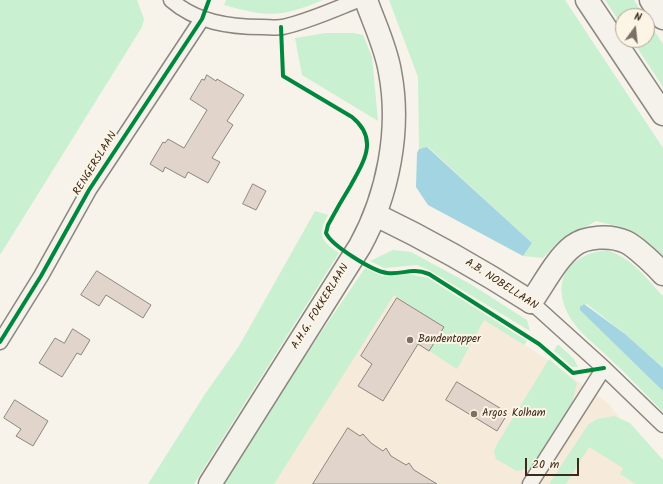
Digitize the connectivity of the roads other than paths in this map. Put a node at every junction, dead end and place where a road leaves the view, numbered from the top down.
1 (171, 0) edge
2 (358, 0) edge
3 (366, 0) edge
4 (586, 0) edge
5 (651, 0) edge
6 (663, 18) edge
7 (202, 19) junction
8 (663, 114) edge
9 (376, 215) junction
10 (663, 274) edge
11 (531, 302) junction
12 (0, 342) edge
13 (604, 368) junction
14 (663, 426) edge
15 (210, 484) edge
16 (530, 484) edge

1 - 7 street
2 - 7 street
3 - 9 main road, A.H.G. FOKKERLAAN
4 - 8 main road
5 - 6 main road
7 - 12 street, RENGERSLAAN
9 - 11 main road, A.B. NOBELLAAN
9 - 15 main road, A.H.G. FOKKERLAAN
10 - 11 main road
11 - 13 street, A.B. NOBELLAAN
13 - 14 street, A.B. NOBELLAAN
13 - 16 street

